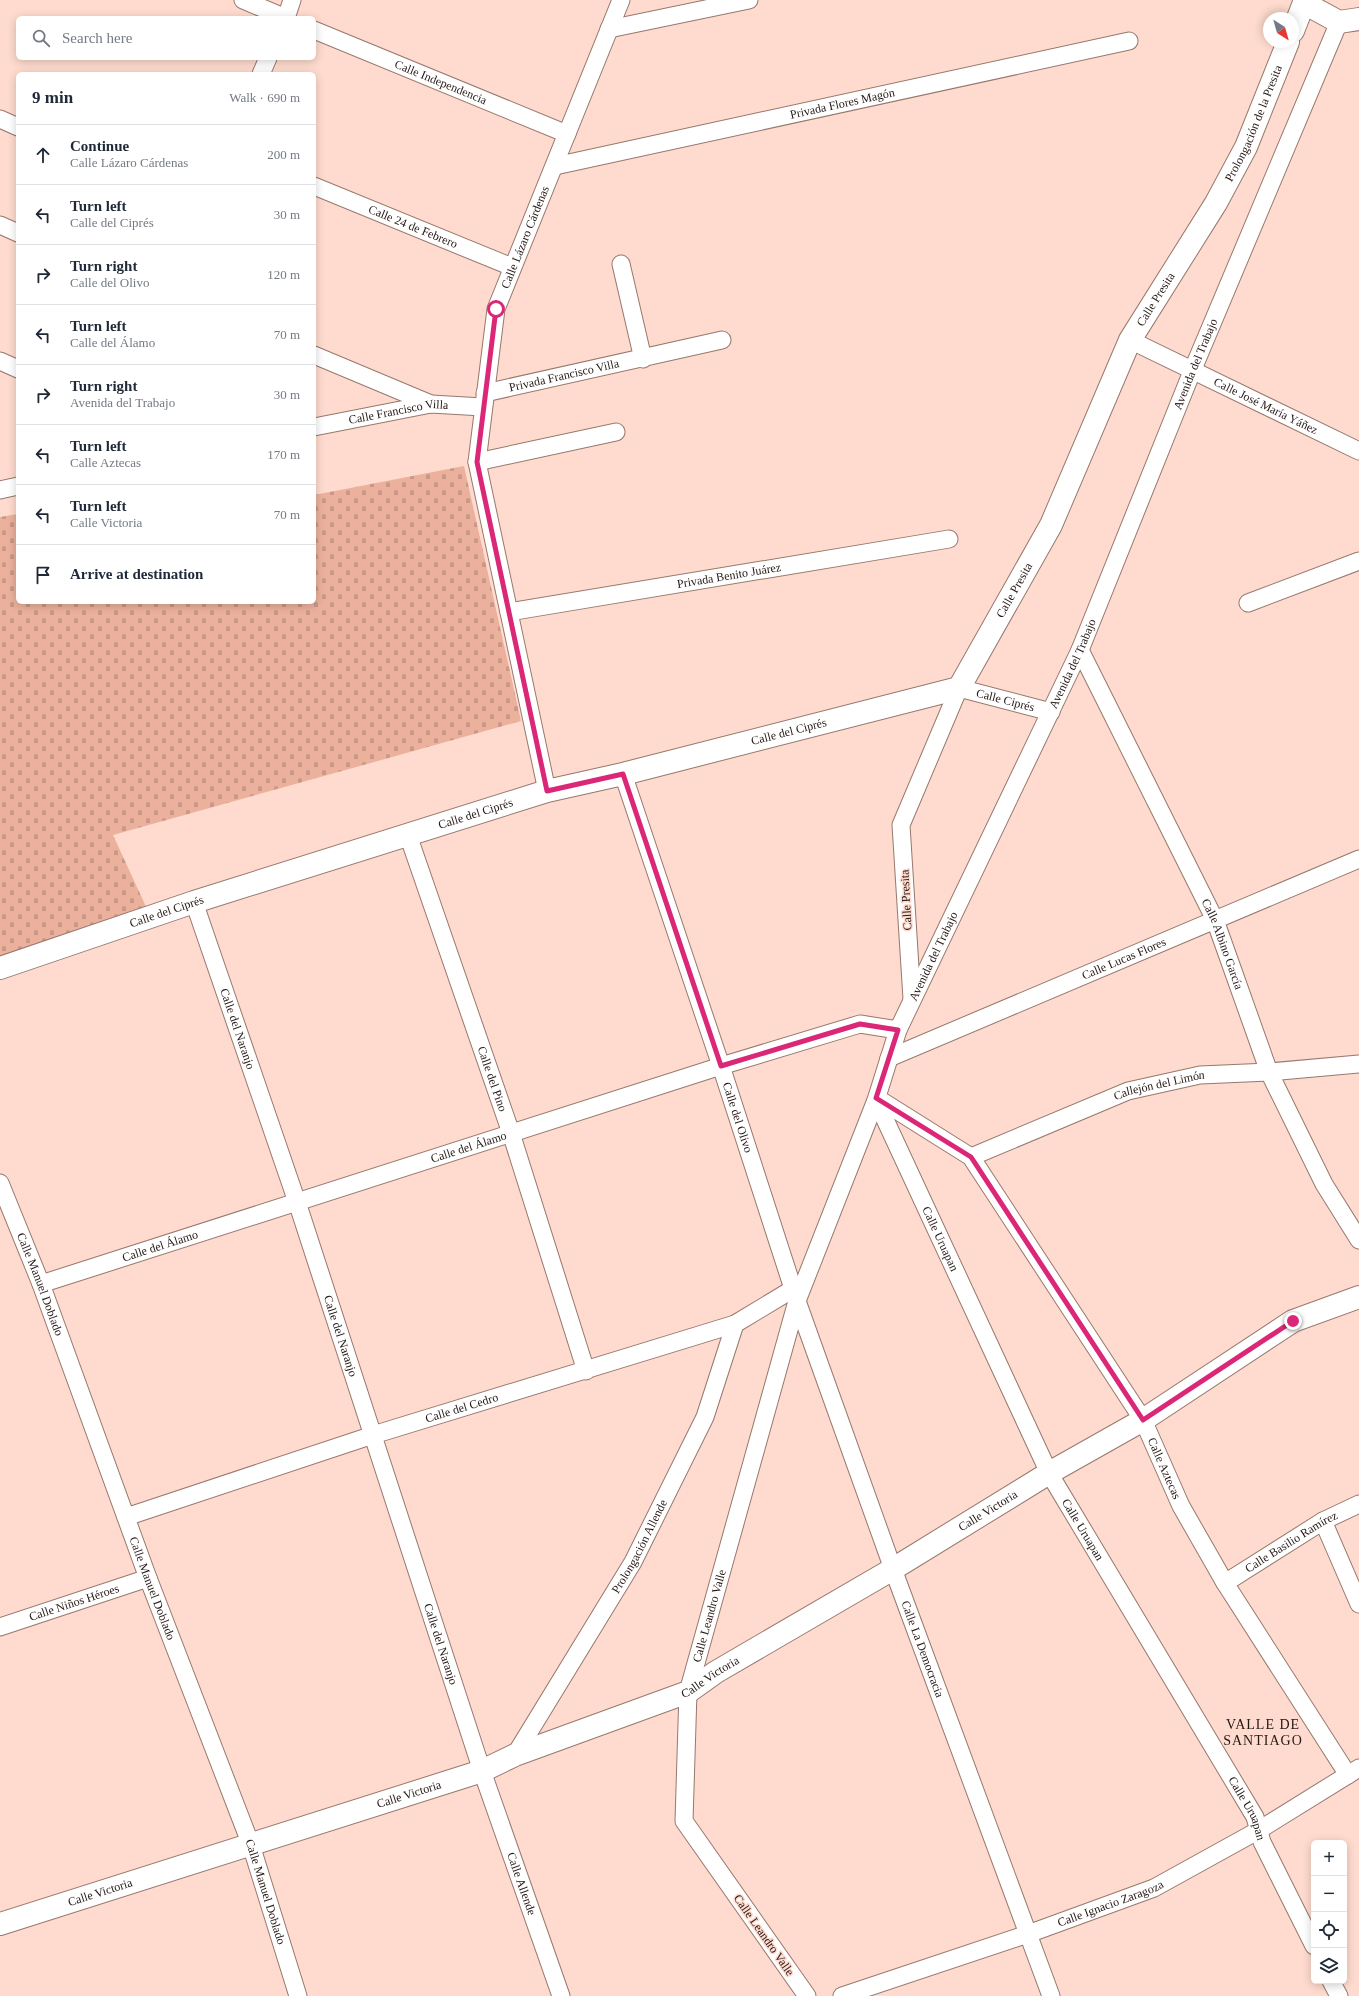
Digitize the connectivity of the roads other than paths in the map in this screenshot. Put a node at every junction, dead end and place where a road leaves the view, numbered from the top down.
1 (243, 0) edge
2 (292, 0) edge
3 (621, 0) edge
4 (749, 0) edge
5 (1307, 3) edge
6 (281, 16) edge
7 (287, 16) edge
8 (1299, 19) edge
9 (1343, 20) edge
10 (609, 30) junction
11 (316, 31) edge
12 (1129, 41) dead end
13 (1286, 48) edge
14 (267, 60) edge
15 (262, 72) edge
16 (0, 118) edge
17 (16, 126) edge
18 (567, 134) junction
19 (555, 166) junction
20 (316, 187) edge
21 (1216, 203) joint
22 (0, 225) edge
23 (16, 231) edge
24 (621, 264) dead end
25 (512, 267) junction
26 (722, 340) dead end
27 (1130, 340) junction
28 (316, 356) edge
29 (643, 359) junction
30 (0, 361) edge
31 (16, 367) edge
32 (1193, 369) junction
33 (484, 400) junction
34 (431, 404) junction
35 (316, 427) edge
36 (616, 432) dead end
37 (1357, 445) edge
38 (477, 462) junction
39 (16, 486) edge
40 (0, 490) edge
41 (949, 539) dead end
42 (1359, 561) edge
43 (1248, 603) dead end
44 (509, 612) junction
45 (1080, 650) junction
46 (959, 688) junction
47 (1051, 712) junction
48 (623, 774) junction
49 (547, 791) junction
50 (408, 835) junction
51 (1359, 859) edge
52 (194, 902) junction
53 (1215, 920) junction
54 (0, 968) edge
55 (912, 1001) junction
56 (898, 1030) junction
57 (889, 1058) junction
58 (1359, 1064) edge
59 (721, 1066) junction
60 (1269, 1072) junction
61 (876, 1099) junction
62 (511, 1133) junction
63 (971, 1157) junction
64 (0, 1183) edge
65 (297, 1202) junction
66 (1359, 1240) edge
67 (41, 1284) junction
68 (795, 1295) junction
69 (1359, 1297) edge
70 (735, 1324) junction
71 (586, 1371) junction
72 (1143, 1420) junction
73 (373, 1435) junction
74 (1049, 1473) junction
75 (1359, 1504) edge
76 (126, 1517) junction
77 (1323, 1521) junction
78 (893, 1569) junction
79 (148, 1578) junction
80 (1226, 1583) junction
81 (1359, 1604) edge
82 (0, 1627) edge
83 (688, 1692) junction
84 (514, 1755) junction
85 (482, 1771) junction
86 (1353, 1771) edge
87 (1259, 1830) junction
88 (251, 1845) junction
89 (0, 1924) edge
90 (1028, 1934) junction
91 (1311, 1940) edge
92 (1333, 1984) edge
93 (298, 1996) edge
94 (561, 1996) edge
95 (807, 1996) edge
96 (842, 1996) edge
97 (1051, 1996) edge
98 (1339, 1996) edge

1 - 6 street
2 - 7 street
3 - 10 street, Calle Lázaro Cárdenas
4 - 10 street
5 - 8 street
5 - 9 street, Avenida del Trabajo
9 - 32 street, Avenida del Trabajo
10 - 18 street, Calle Lázaro Cárdenas
11 - 18 street, Calle Independencia
12 - 19 street, Privada Flores Magón
13 - 21 street, Prolongación de la Presita
14 - 15 street
16 - 17 street
18 - 19 street, Calle Lázaro Cárdenas
19 - 25 street, Calle Lázaro Cárdenas
20 - 25 street, Calle 24 de Febrero
21 - 27 street, Calle Presita
22 - 23 street
24 - 29 street
25 - 33 street, Calle Lázaro Cárdenas
26 - 29 street, Privada Francisco Villa
27 - 32 street, Calle José María Yáñez
27 - 46 street, Calle Presita
28 - 34 street
29 - 33 street, Privada Francisco Villa
30 - 31 street
32 - 37 street, Calle José María Yáñez
32 - 45 street, Avenida del Trabajo
33 - 34 street, Calle Francisco Villa
33 - 38 street, Calle Lázaro Cárdenas
34 - 35 street, Calle Francisco Villa
36 - 38 street
38 - 44 street, Calle Lázaro Cárdenas
39 - 40 street
41 - 44 street, Privada Benito Juárez
42 - 43 street
44 - 49 street, Calle Lázaro Cárdenas
45 - 47 street, Avenida del Trabajo
45 - 53 street, Calle Albino García
46 - 47 street, Calle Ciprés
46 - 48 street, Calle del Ciprés
46 - 55 street, Calle Presita
47 - 55 street, Avenida del Trabajo
48 - 49 street, Calle del Ciprés
48 - 59 street, Calle del Olivo
49 - 50 street, Calle del Ciprés
50 - 52 street, Calle del Ciprés
50 - 62 street, Calle del Pino
51 - 53 street, Calle Lucas Flores
52 - 54 street, Calle del Ciprés
52 - 65 street, Calle del Naranjo
53 - 57 street, Calle Lucas Flores
53 - 60 street, Calle Albino García
55 - 56 street, Avenida del Trabajo
56 - 57 street, Avenida del Trabajo
56 - 59 street, Calle del Álamo
57 - 61 street, Avenida del Trabajo
58 - 60 street, Callejón del Limón
59 - 62 street, Calle del Álamo
59 - 68 street, Calle del Olivo
60 - 63 street, Callejón del Limón
60 - 66 street, Calle Albino García
61 - 63 street, Calle Aztecas
61 - 68 street, Avenida del Trabajo
61 - 74 street, Calle Uruapan
62 - 65 street, Calle del Álamo
62 - 71 street, Calle del Pino
63 - 72 street, Calle Aztecas
64 - 67 street, Calle Manuel Doblado
65 - 67 street, Calle del Álamo
65 - 73 street, Calle del Naranjo
67 - 76 street, Calle Manuel Doblado
68 - 70 street, Calle del Cedro
68 - 78 street, Calle La Democracia
68 - 83 street, Calle Leandro Valle
69 - 72 street, Calle Victoria
70 - 71 street, Calle del Cedro
70 - 84 street, Prolongación Allende
71 - 73 street, Calle del Cedro
72 - 74 street, Calle Victoria
72 - 80 street, Calle Aztecas
73 - 76 street, Calle del Cedro
73 - 85 street, Calle del Naranjo
74 - 78 street, Calle Victoria
74 - 87 street, Calle Uruapan
75 - 77 street, Calle Basilio Ramírez
76 - 79 street, Calle Manuel Doblado
77 - 80 street, Calle Basilio Ramírez
77 - 81 street
78 - 83 street, Calle Victoria
78 - 90 street, Calle La Democracia
79 - 82 street, Calle Niños Héroes
79 - 88 street, Calle Manuel Doblado
80 - 86 street, Calle Aztecas
83 - 84 street, Calle Victoria
83 - 95 street, Calle Leandro Valle
84 - 85 street, Calle Victoria
85 - 88 street, Calle Victoria
85 - 94 street, Calle Allende
86 - 87 street, Calle Ignacio Zaragoza
87 - 90 street, Calle Ignacio Zaragoza
87 - 91 street, Calle Uruapan
88 - 89 street, Calle Victoria
88 - 93 street, Calle Manuel Doblado
90 - 96 street, Calle Ignacio Zaragoza
90 - 97 street, Calle La Democracia
92 - 98 street

